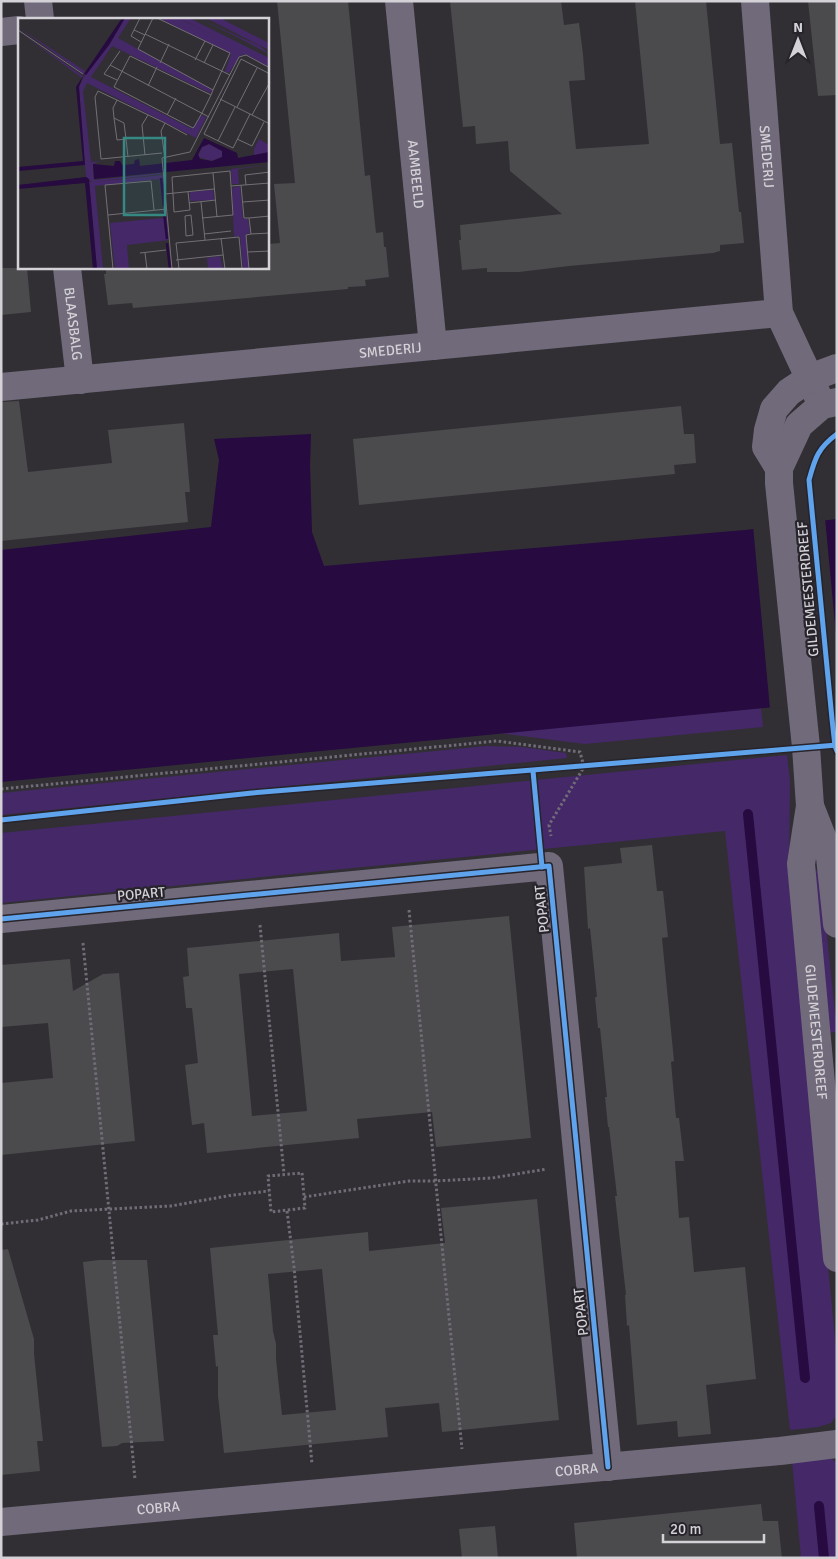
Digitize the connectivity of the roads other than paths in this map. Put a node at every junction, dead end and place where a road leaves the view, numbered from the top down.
1 (38, 1) edge
2 (399, 1) edge
3 (755, 1) edge
4 (40, 18) edge
5 (18, 30) edge
6 (1, 32) edge
7 (67, 269) edge
8 (779, 314) junction
9 (433, 346) junction
10 (837, 368) edge
11 (810, 378) junction
12 (80, 380) junction
13 (1, 388) edge
14 (830, 404) edge
15 (779, 475) junction
16 (810, 806) junction
17 (1, 919) edge
18 (837, 924) edge
19 (831, 1136) edge
20 (837, 1258) edge
21 (837, 1444) edge
22 (608, 1467) junction
23 (1, 1522) edge

1 - 4 street
2 - 9 street, AAMBEELD
3 - 8 street, SMEDERIJ
5 - 6 street
7 - 12 street, BLAASBALG
8 - 9 street, SMEDERIJ
8 - 11 street, SMEDERIJ
9 - 12 street, SMEDERIJ
10 - 11 street, GILDEMEESTERDREEF
11 - 14 street, SMEDERIJ
11 - 15 street, GILDEMEESTERDREEF
12 - 13 street, SMEDERIJ
14 - 15 street
15 - 16 street, GILDEMEESTERDREEF
16 - 18 street, GILDEMEESTERDREEF
16 - 19 street, GILDEMEESTERDREEF
17 - 22 street, POPART
19 - 20 street, GILDEMEESTERDREEF
21 - 22 street, COBRA
22 - 23 street, COBRA

